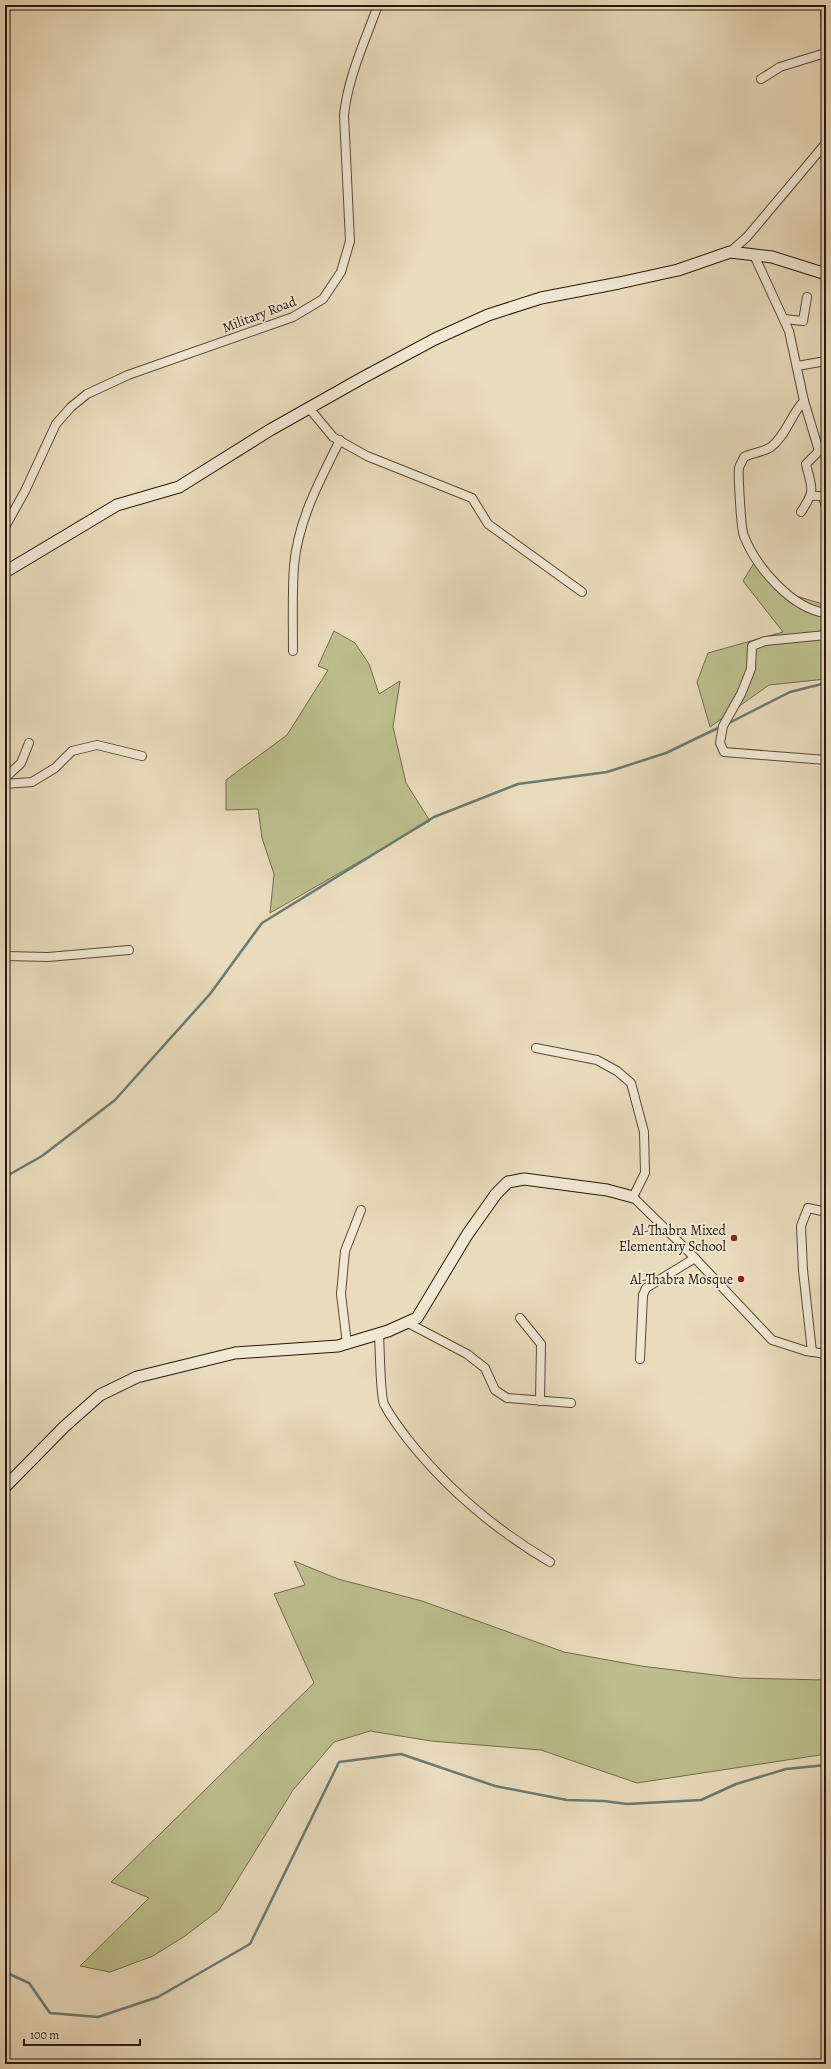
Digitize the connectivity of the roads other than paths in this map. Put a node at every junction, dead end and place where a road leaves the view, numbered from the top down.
1 (378, 5) edge
2 (825, 5) edge
3 (825, 56) edge
4 (761, 78) dead end
5 (826, 143) edge
6 (730, 252) junction
7 (754, 255) junction
8 (826, 274) edge
9 (807, 297) dead end
10 (784, 319) junction
11 (826, 361) edge
12 (797, 366) junction
13 (804, 400) junction
14 (309, 408) junction
15 (340, 440) junction
16 (812, 496) junction
17 (824, 496) edge
18 (826, 507) edge
19 (801, 512) dead end
20 (5, 527) edge
21 (5, 572) edge
22 (582, 592) dead end
23 (826, 614) edge
24 (826, 634) edge
25 (293, 651) dead end
26 (29, 743) dead end
27 (142, 756) dead end
28 (826, 760) edge
29 (5, 778) edge
30 (5, 784) edge
31 (130, 950) dead end
32 (5, 956) edge
33 (536, 1048) dead end
34 (633, 1197) junction
35 (826, 1208) edge
36 (361, 1210) dead end
37 (695, 1258) junction
38 (520, 1318) dead end
39 (408, 1322) junction
40 (379, 1334) junction
41 (347, 1344) junction
42 (812, 1352) junction
43 (826, 1354) edge
44 (640, 1359) dead end
45 (540, 1401) junction
46 (571, 1403) dead end
47 (5, 1487) edge
48 (550, 1562) dead end

1 - 20 street, Military Road
2 - 3 street
3 - 4 street
5 - 6 street
6 - 7 street
6 - 14 street
7 - 8 street
7 - 10 street
9 - 10 street
10 - 12 street
11 - 12 street
12 - 13 street
13 - 16 street
13 - 23 street
14 - 15 street
14 - 21 street
15 - 22 street
15 - 25 street
16 - 17 street
16 - 19 street
17 - 18 street
24 - 28 street
26 - 29 street
27 - 30 street
31 - 32 street
33 - 34 street
34 - 37 street
34 - 39 street
35 - 42 street
36 - 41 street
37 - 42 street
37 - 44 street
38 - 45 street
39 - 40 street
39 - 45 street
40 - 41 street
40 - 48 street
41 - 47 street
42 - 43 street
45 - 46 street

